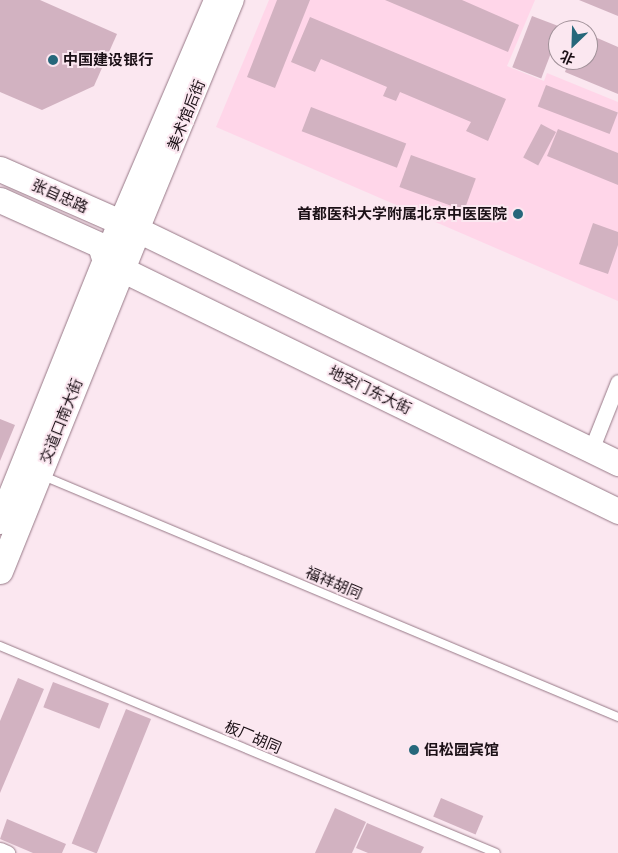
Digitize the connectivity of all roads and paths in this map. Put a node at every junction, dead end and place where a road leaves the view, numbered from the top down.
1 (215, 0) edge
2 (233, 0) edge
3 (0, 169) edge
4 (0, 200) edge
5 (129, 226) junction
6 (113, 266) junction
7 (618, 382) edge
8 (591, 450) junction
9 (618, 463) edge
10 (39, 474) junction
11 (618, 510) edge
12 (0, 521) edge
13 (0, 570) edge
14 (0, 646) edge
15 (618, 717) edge
16 (0, 850) edge
17 (7, 853) edge
18 (496, 853) edge

1 - 5 main road, 美术馆后街
2 - 5 main road, 美术馆后街
3 - 5 main road, 张自忠路
4 - 6 main road, 张自忠路
5 - 6 main road
5 - 8 main road
6 - 10 main road, 交道口南大街
6 - 11 main road, 地安门东大街
6 - 12 main road, 交道口南大街
7 - 8 street
8 - 9 main road
10 - 13 main road, 交道口南大街
10 - 15 lane, 福祥胡同
14 - 18 lane, 板厂胡同
16 - 17 street

